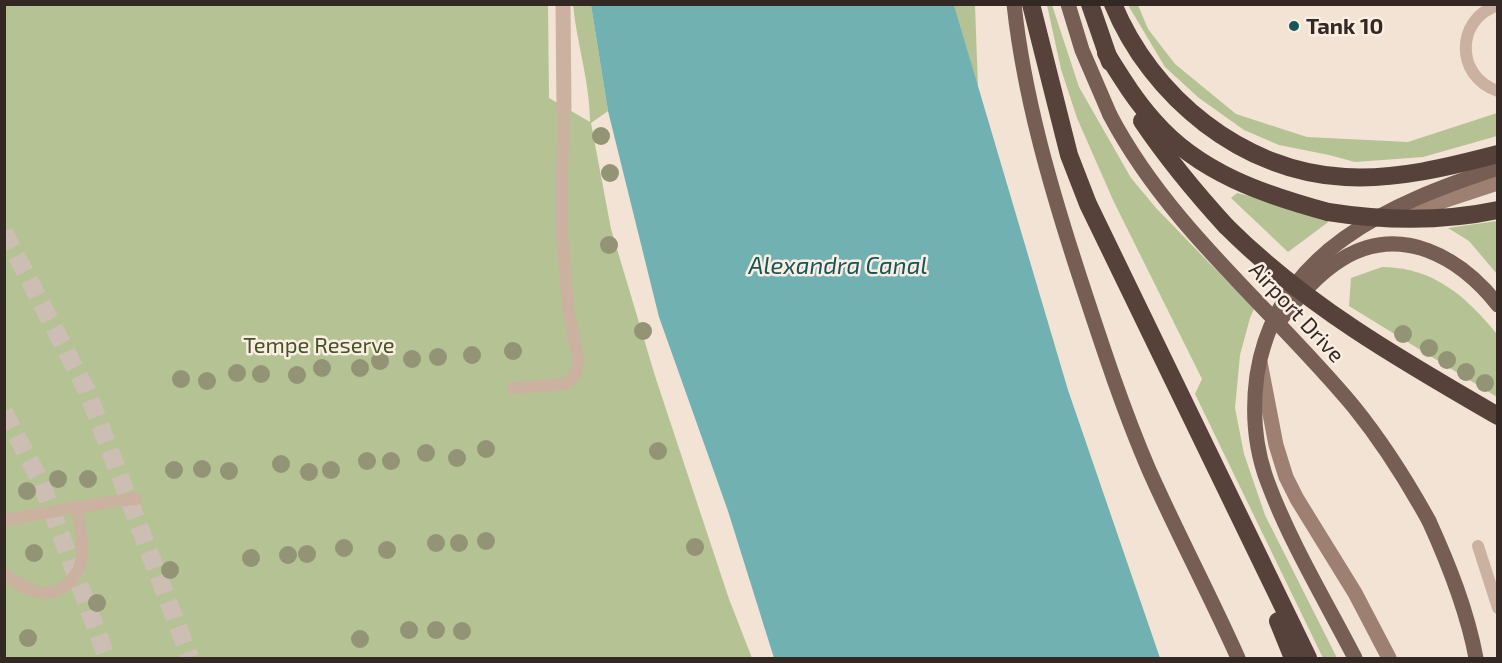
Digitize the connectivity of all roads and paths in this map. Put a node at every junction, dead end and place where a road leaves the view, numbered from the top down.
1 (563, 4) edge
2 (1014, 4) edge
3 (1031, 4) edge
4 (1068, 4) edge
5 (1090, 4) edge
6 (1113, 4) edge
7 (1497, 5) edge
8 (1106, 53) junction
9 (1497, 91) edge
10 (564, 109) joint
11 (1497, 154) edge
12 (1497, 168) edge
13 (1497, 183) edge
14 (1497, 210) edge
15 (1355, 230) junction
16 (1497, 305) edge
17 (1265, 342) junction
18 (1259, 360) junction
19 (513, 388) dead end
20 (1497, 416) edge
21 (1214, 466) junction
22 (136, 499) dead end
23 (77, 507) junction
24 (4, 520) edge
25 (1478, 546) dead end
26 (4, 574) edge
27 (1497, 608) edge
28 (1238, 658) edge
29 (1293, 658) edge
30 (1308, 658) edge
31 (1355, 658) edge
32 (1389, 658) edge
33 (1476, 658) edge

1 - 10 street
2 - 28 main road
3 - 21 highway
4 - 33 main road, Airport Drive, bridge
5 - 8 highway
6 - 11 highway
7 - 9 lane
8 - 14 highway, bridge
8 - 20 highway, bridge
10 - 19 lane
12 - 15 main road
13 - 15 street
15 - 17 main road
16 - 17 main road
17 - 18 main road
18 - 31 main road
18 - 32 street
21 - 29 highway
21 - 30 highway
22 - 23 lane
23 - 24 lane
23 - 26 lane
25 - 27 lane

